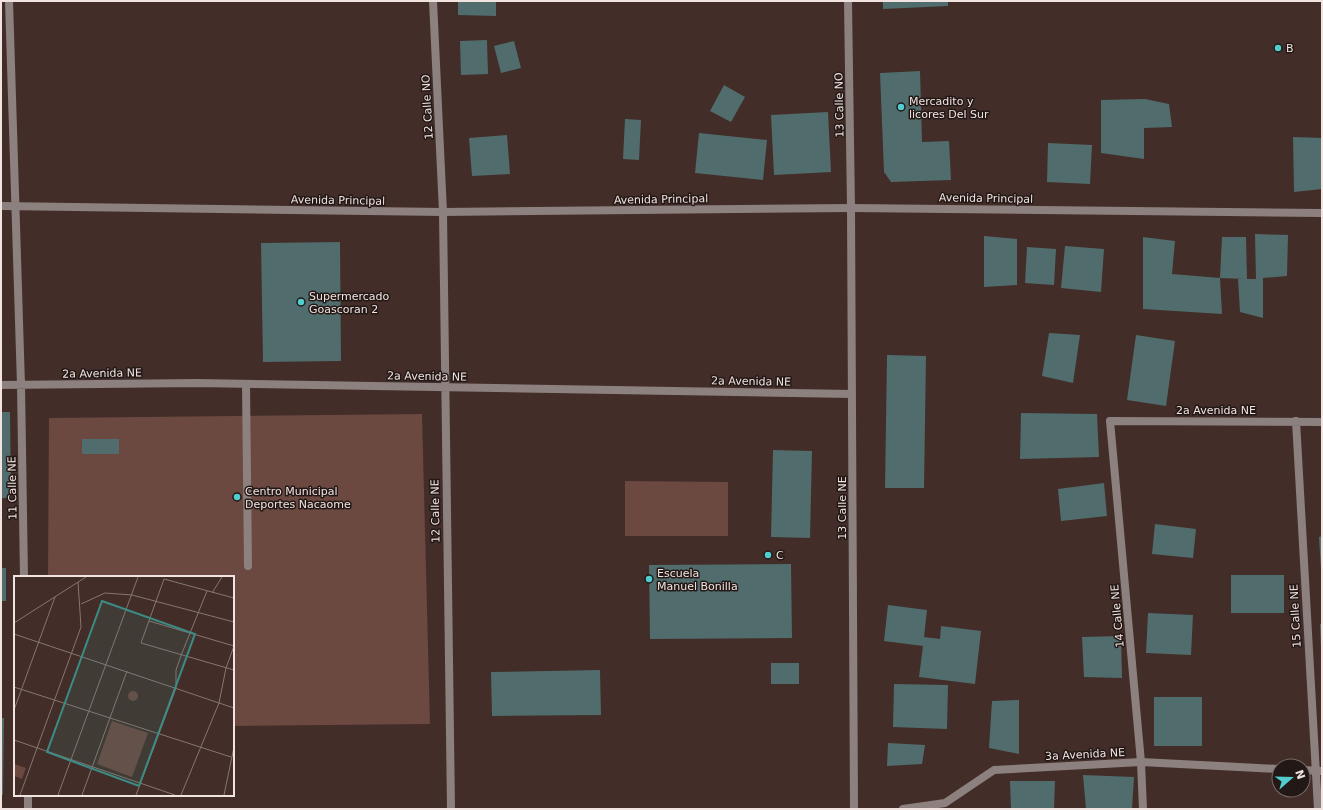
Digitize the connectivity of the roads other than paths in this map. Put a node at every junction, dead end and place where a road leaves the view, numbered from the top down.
1 (9, 1) edge
2 (433, 1) edge
3 (848, 1) edge
4 (1, 206) edge
5 (16, 206) junction
6 (851, 208) junction
7 (443, 212) junction
8 (1322, 213) edge
9 (246, 384) junction
10 (1, 385) edge
11 (21, 385) junction
12 (444, 387) junction
13 (852, 394) junction
14 (1110, 421) joint
15 (1296, 421) junction
16 (1322, 422) edge
17 (248, 566) dead end
18 (24, 576) edge
19 (1141, 762) junction
20 (1271, 769) edge
21 (1318, 771) edge
22 (28, 796) edge
23 (28, 809) edge
24 (451, 809) edge
25 (854, 809) edge
26 (904, 809) edge
27 (1143, 809) edge
28 (1318, 809) edge

1 - 5 street, 11 Calle NE
2 - 7 street, 12 Calle NO
3 - 6 street, 13 Calle NO
4 - 5 street, Avenida Principal
5 - 7 street, Avenida Principal
5 - 11 street, 11 Calle NE
6 - 7 street, Avenida Principal
6 - 8 street, Avenida Principal
6 - 13 street, 13 Calle NE
7 - 12 street, 12 Calle NE
9 - 11 street, 2a Avenida NE
9 - 12 street, 2a Avenida NE
9 - 17 street
10 - 11 street, 2a Avenida NE
11 - 18 street, 11 Calle NE
12 - 13 street, 2a Avenida NE
12 - 24 street, 12 Calle NE
13 - 25 street, 13 Calle NE
14 - 15 street, 2a Avenida NE
14 - 19 street, 14 Calle NE
15 - 16 street, 2a Avenida NE
15 - 21 street, 15 Calle NE
19 - 20 street, 3a Avenida NE
19 - 26 street, 3a Avenida NE
19 - 27 street, 14 Calle NE
21 - 28 street, 15 Calle NE
22 - 23 street

